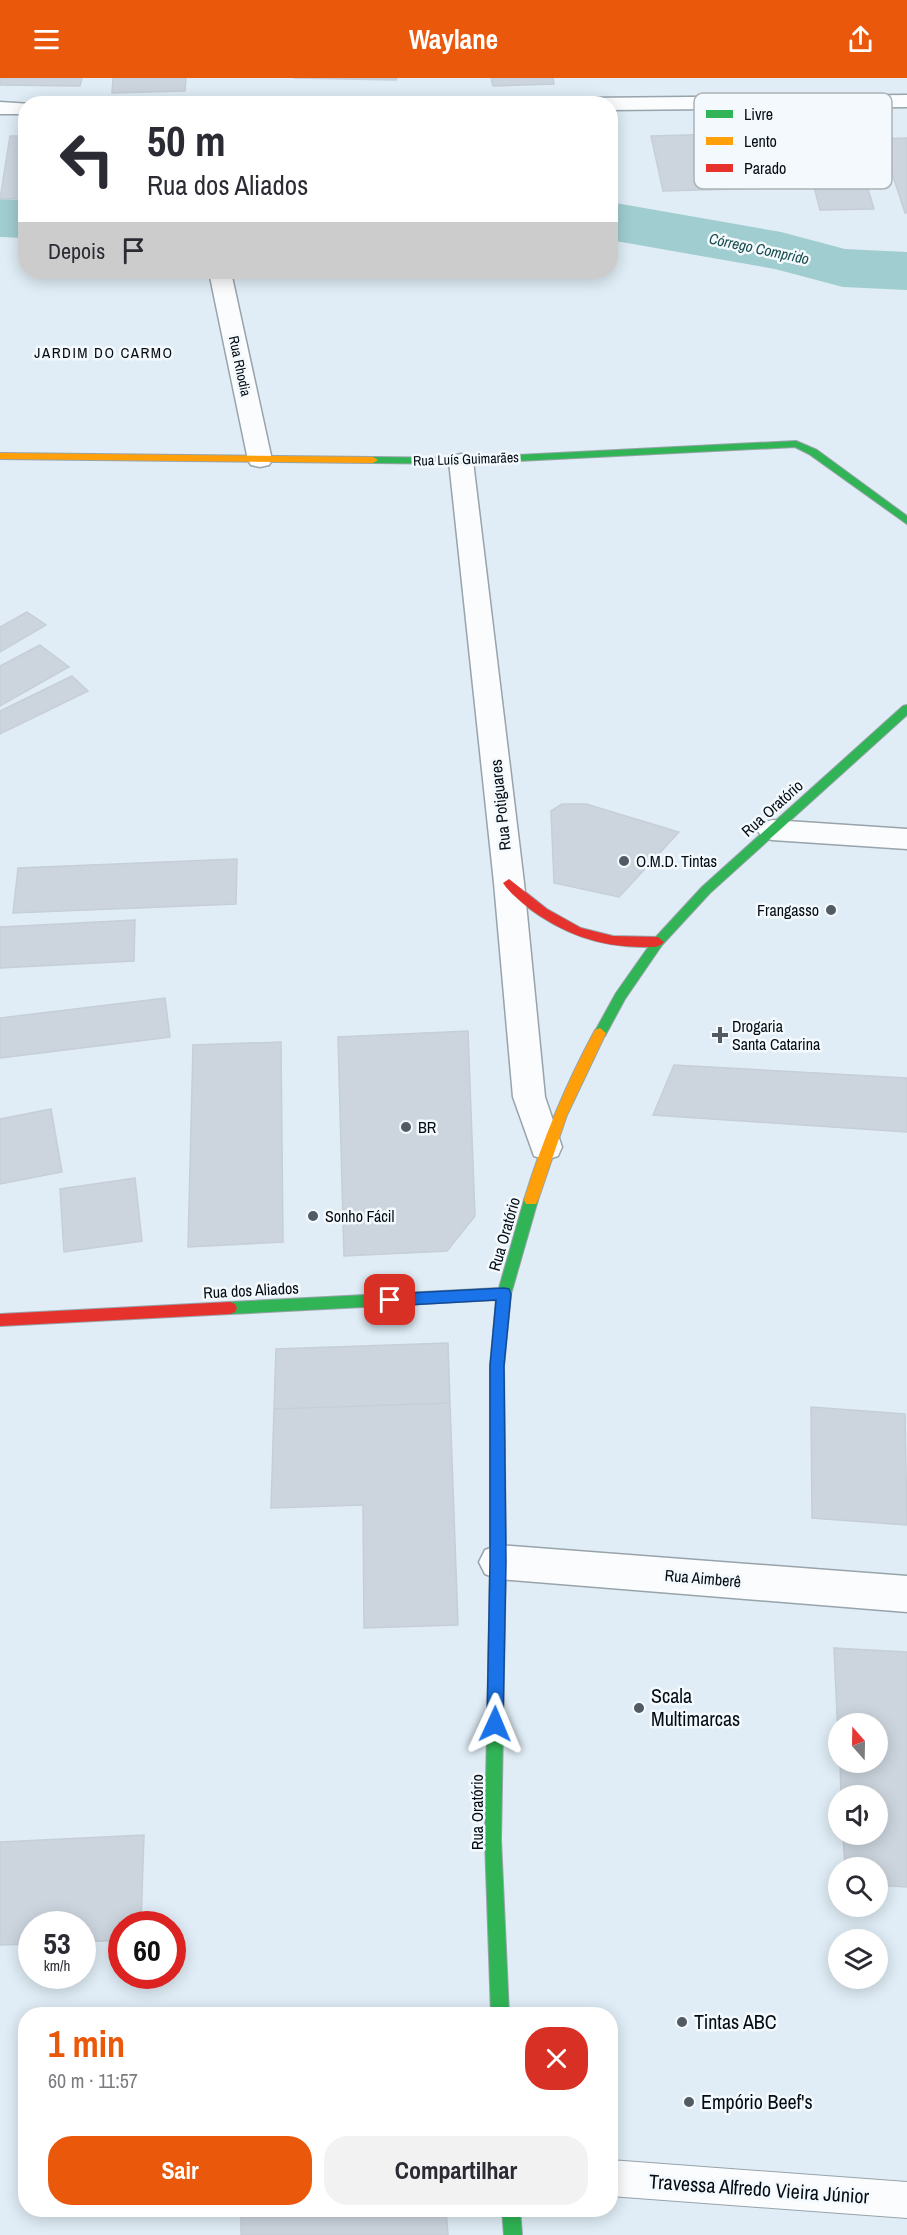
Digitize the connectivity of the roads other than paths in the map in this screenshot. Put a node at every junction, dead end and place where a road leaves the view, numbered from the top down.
1 (892, 99) edge
2 (694, 100) edge
3 (907, 101) edge
4 (618, 103) edge
5 (0, 108) edge
6 (18, 108) edge
7 (221, 279) edge
8 (0, 456) edge
9 (260, 460) junction
10 (461, 461) junction
11 (907, 521) edge
12 (907, 709) edge
13 (772, 830) junction
14 (907, 839) edge
15 (509, 883) junction
16 (658, 942) junction
17 (546, 1147) junction
18 (504, 1294) junction
19 (0, 1320) edge
20 (498, 1562) junction
21 (907, 1594) edge
22 (500, 2007) edge
23 (618, 2179) edge
24 (907, 2200) edge
25 (512, 2217) edge
26 (513, 2235) edge

1 - 3 street
2 - 4 street
5 - 6 street
7 - 9 street, Rua Rhodia
8 - 9 main road, Rua Luís Guimarães
9 - 10 main road, Rua Luís Guimarães
10 - 11 main road, Rua Luís Guimarães
10 - 15 street, Rua Potiguares
12 - 13 main road, Rua Oratório
13 - 14 street
13 - 16 main road, Rua Oratório
15 - 16 main road
15 - 17 street, Rua Potiguares
16 - 17 main road, Rua Oratório
17 - 18 main road, Rua Oratório
18 - 19 main road, Rua dos Aliados
18 - 20 main road, Rua Oratório
20 - 21 street, Rua Aimberê
20 - 22 main road, Rua Oratório
23 - 24 lane, Travessa Alfredo Vieira Júnior
25 - 26 main road

